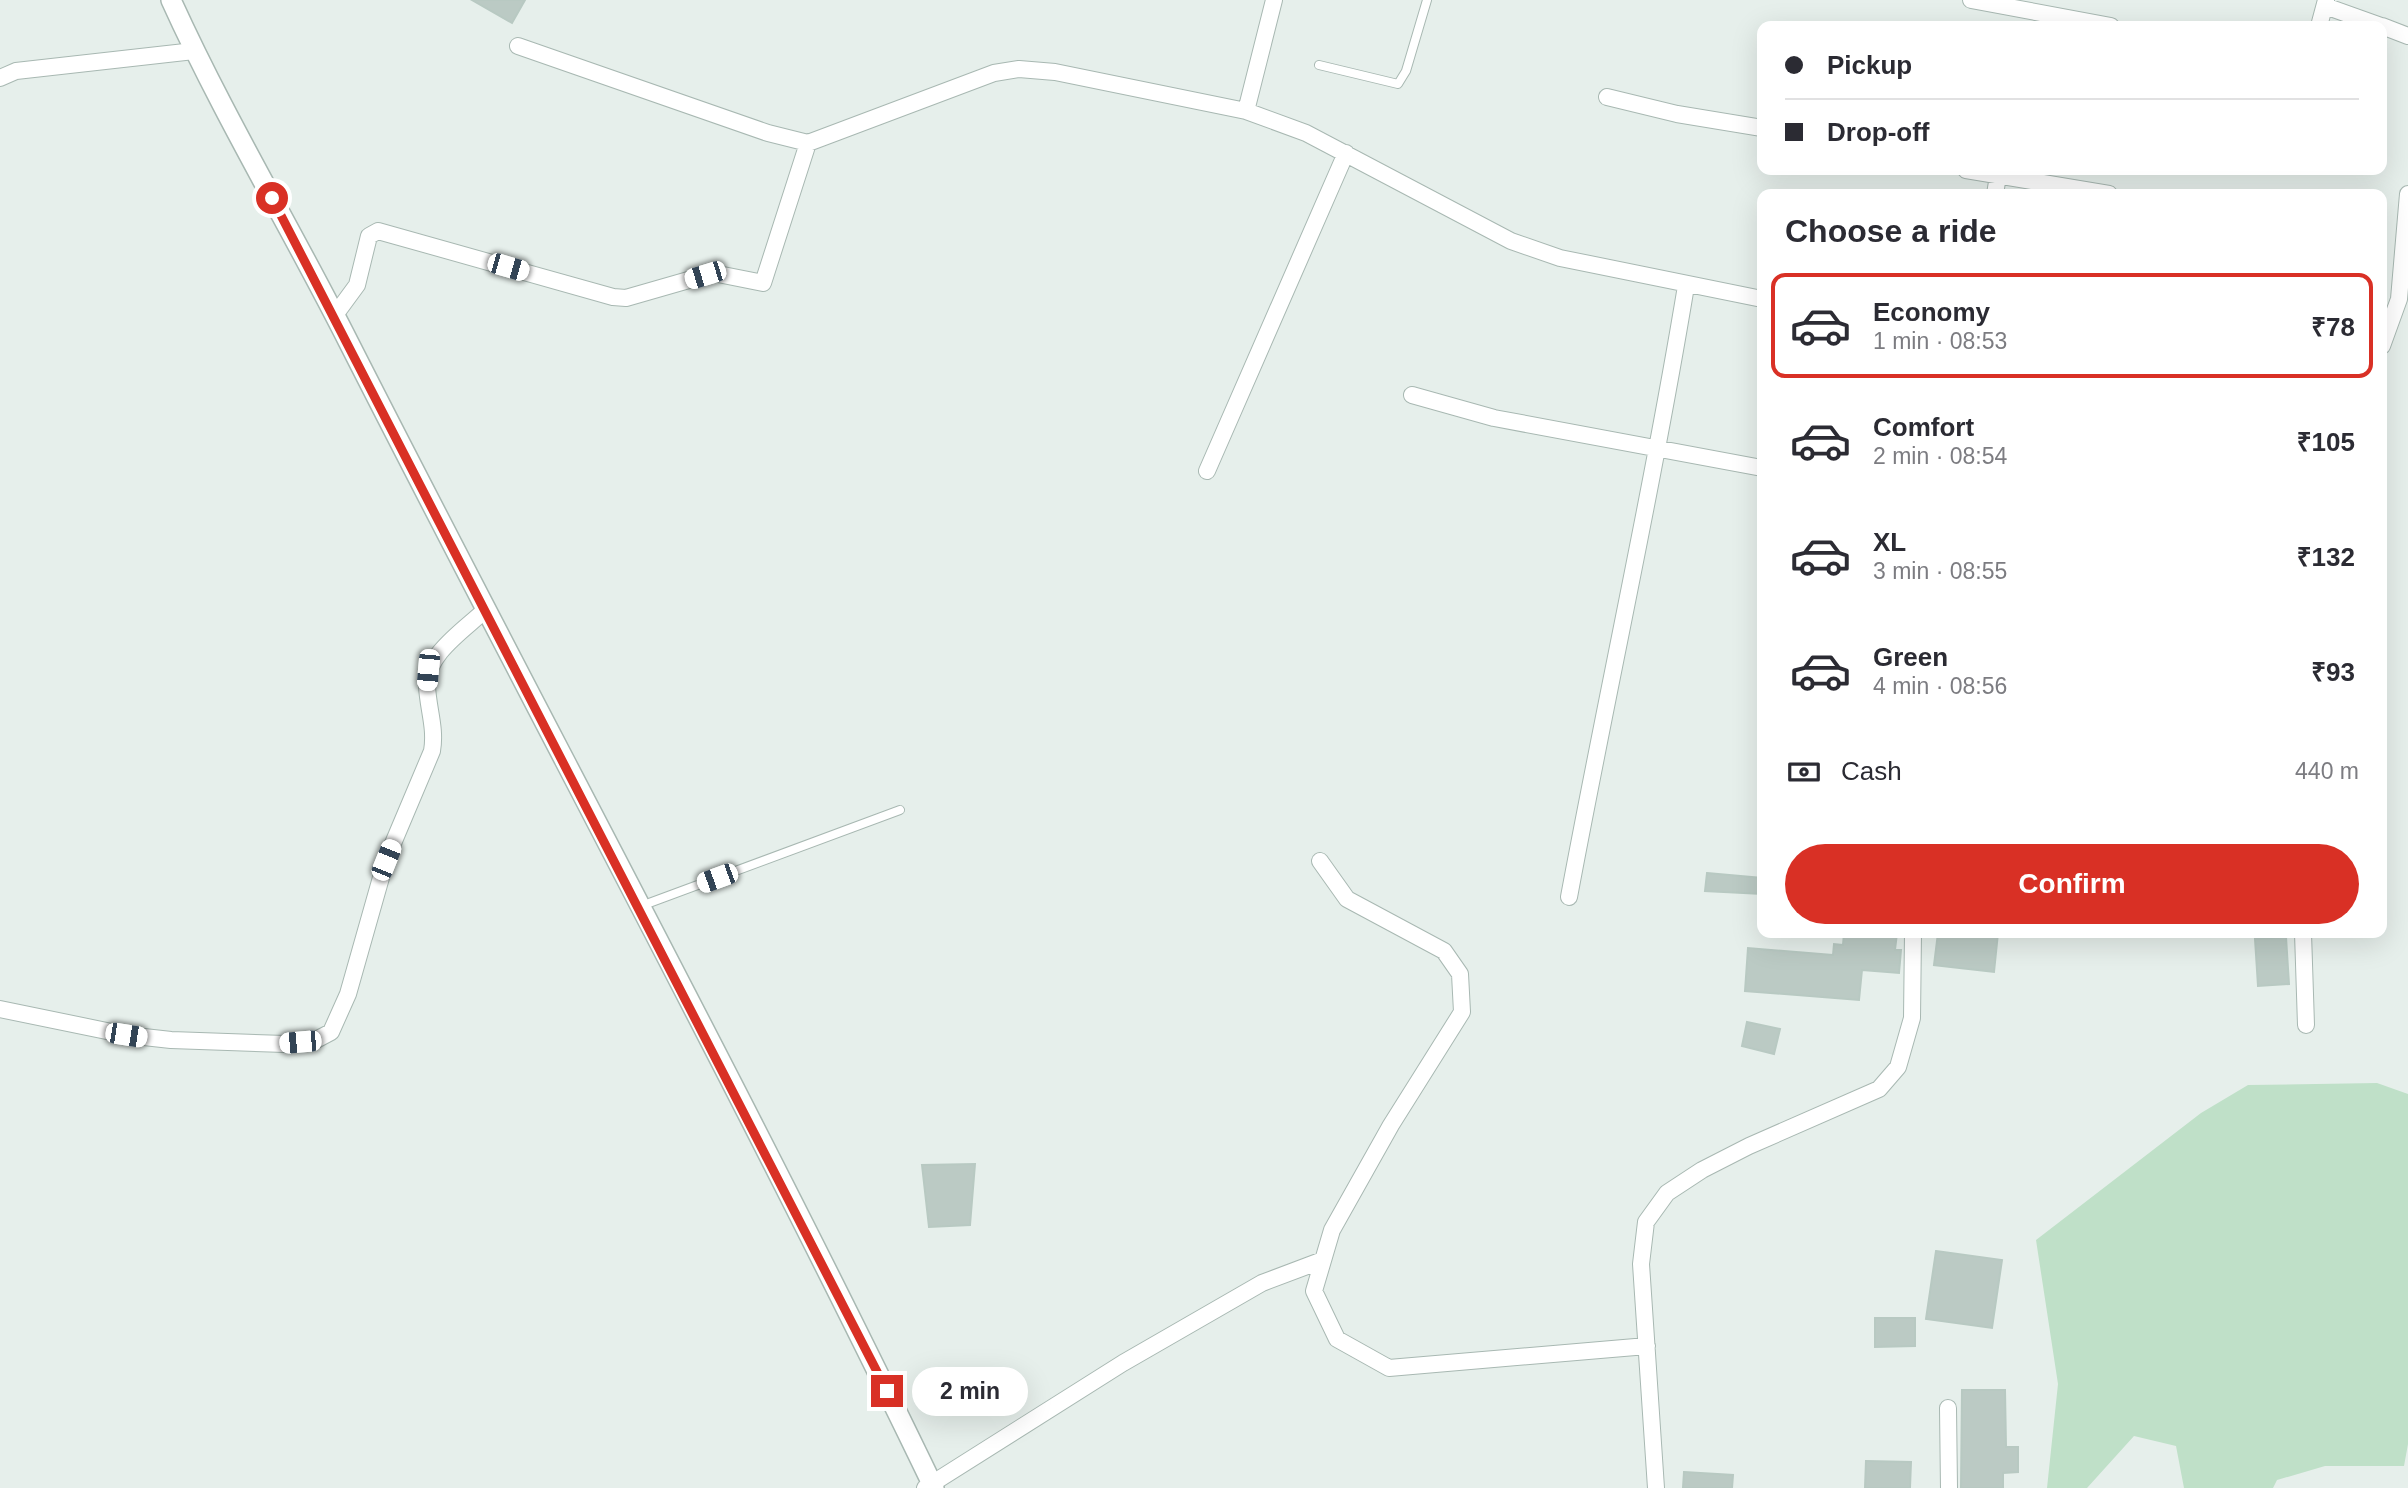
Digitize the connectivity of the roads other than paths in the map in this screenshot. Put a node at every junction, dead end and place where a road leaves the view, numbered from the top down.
1 (171, 0) edge
2 (1274, 0) edge
3 (1427, 0) edge
4 (1971, 0) edge
5 (2325, 3) edge
6 (2024, 5) edge
7 (2090, 21) edge
8 (2320, 21) edge
9 (2369, 21) edge
10 (2387, 28) edge
11 (2408, 36) edge
12 (518, 46) dead end
13 (194, 51) junction
14 (1319, 65) dead end
15 (0, 78) edge
16 (1606, 97) dead end
17 (1246, 111) junction
18 (1757, 127) edge
19 (808, 143) junction
20 (1346, 153) junction
21 (2009, 175) edge
22 (2083, 189) edge
23 (2408, 194) edge
24 (1686, 286) junction
25 (1757, 298) edge
26 (335, 315) junction
27 (2387, 332) edge
28 (1412, 395) dead end
29 (1659, 450) junction
30 (1757, 467) edge
31 (1207, 471) dead end
32 (484, 611) junction
33 (900, 810) dead end
34 (1320, 861) dead end
35 (1569, 897) dead end
36 (639, 908) junction
37 (1913, 938) edge
38 (2303, 938) edge
39 (0, 1009) edge
40 (2306, 1025) dead end
41 (1323, 1260) junction
42 (1647, 1346) junction
43 (1948, 1408) dead end
44 (930, 1486) edge
45 (1656, 1488) edge
46 (1949, 1488) edge

1 - 13 street
2 - 17 street
3 - 14 lane
4 - 6 street
5 - 8 street
5 - 9 street
6 - 7 street
10 - 11 street
12 - 19 street
13 - 15 street
13 - 26 street
16 - 18 street
17 - 19 street
17 - 20 street
19 - 26 street
20 - 24 street
20 - 31 street
21 - 22 street
23 - 27 street
24 - 25 street
24 - 29 street
26 - 32 street
28 - 29 street
29 - 30 street
29 - 35 street
32 - 36 street
32 - 39 street
33 - 36 lane
34 - 41 street
36 - 44 street
37 - 42 street
38 - 40 street
41 - 42 street
41 - 44 street
42 - 45 street
43 - 46 street

